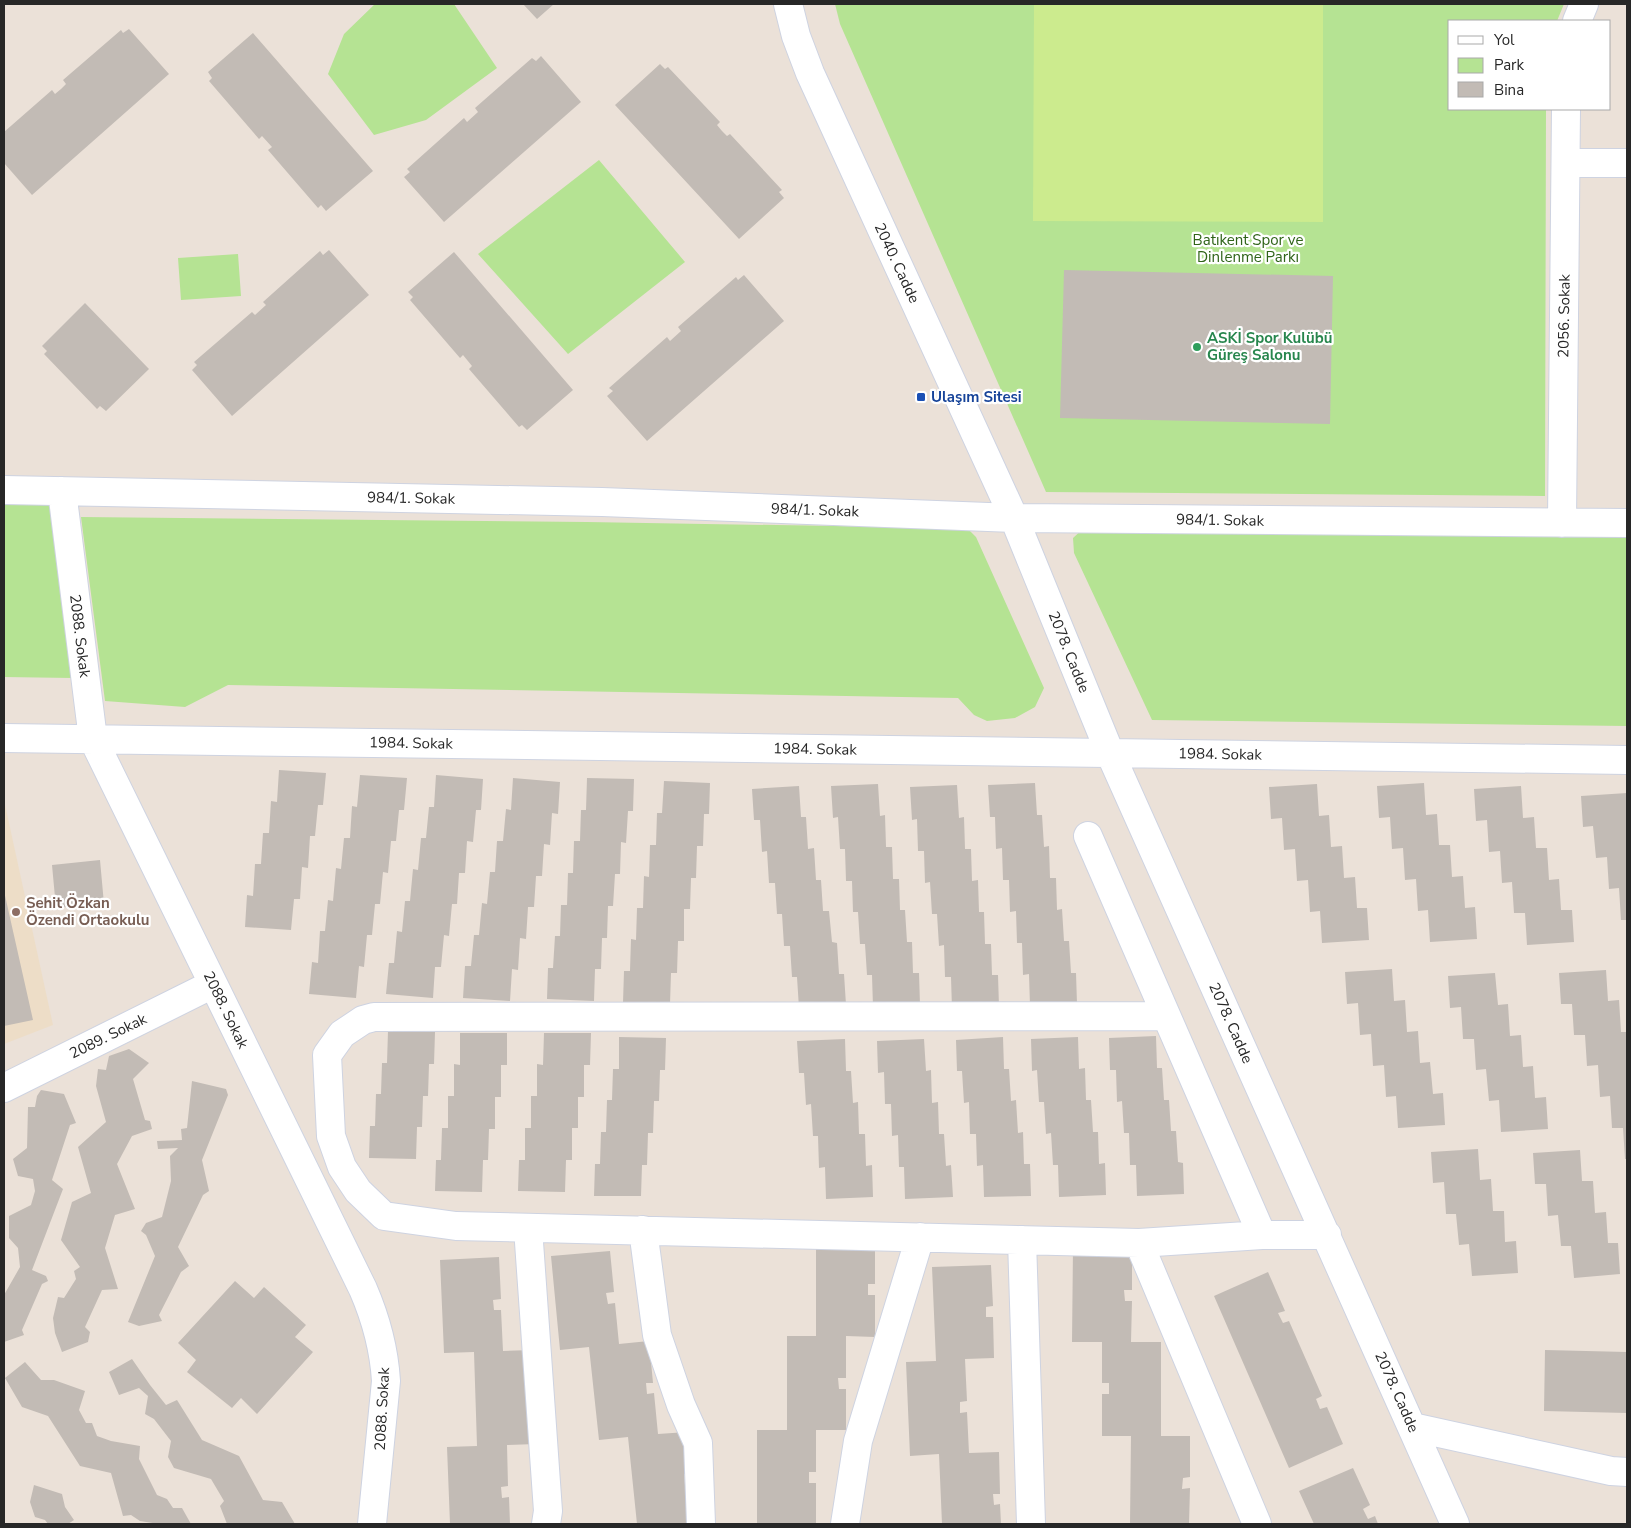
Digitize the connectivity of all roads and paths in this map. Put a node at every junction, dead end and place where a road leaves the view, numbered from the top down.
1 (788, 4) edge
2 (1584, 4) edge
3 (1576, 20) edge
4 (1566, 110) edge
5 (1566, 163) junction
6 (1627, 163) edge
7 (4, 490) edge
8 (62, 491) junction
9 (1014, 518) junction
10 (1562, 523) junction
11 (1627, 523) edge
12 (4, 738) edge
13 (93, 739) junction
14 (1110, 753) junction
15 (1627, 760) edge
16 (1088, 836) dead end
17 (213, 984) junction
18 (1166, 1016) junction
19 (4, 1088) edge
20 (528, 1228) junction
21 (643, 1230) junction
22 (1262, 1235) junction
23 (1327, 1236) junction
24 (920, 1237) junction
25 (1022, 1240) junction
26 (1139, 1242) junction
27 (1412, 1427) junction
28 (1627, 1472) edge
29 (372, 1524) edge
30 (546, 1524) edge
31 (701, 1524) edge
32 (845, 1524) edge
33 (1031, 1524) edge
34 (1257, 1524) edge
35 (1455, 1524) edge

1 - 9 street, 2040. Cadde
2 - 3 street
4 - 5 street, 2056. Sokak
5 - 6 street
5 - 10 street, 2056. Sokak
7 - 8 street, 984/1. Sokak
8 - 9 street, 984/1. Sokak
8 - 13 street, 2088. Sokak
9 - 10 street, 984/1. Sokak
9 - 14 street, 2078. Cadde
10 - 11 street, 984/1. Sokak
12 - 13 street, 1984. Sokak
13 - 14 street, 1984. Sokak
13 - 17 street, 2088. Sokak
14 - 15 street, 1984. Sokak
14 - 23 street, 2078. Cadde
16 - 18 street
17 - 19 street, 2089. Sokak
17 - 29 street, 2088. Sokak
18 - 20 street
18 - 22 street
20 - 21 street
20 - 30 street
21 - 24 street
21 - 31 street
22 - 23 street
22 - 26 street
23 - 27 street, 2078. Cadde
24 - 25 street
24 - 32 street
25 - 26 street
25 - 33 street
26 - 34 street
27 - 28 street
27 - 35 street, 2078. Cadde

